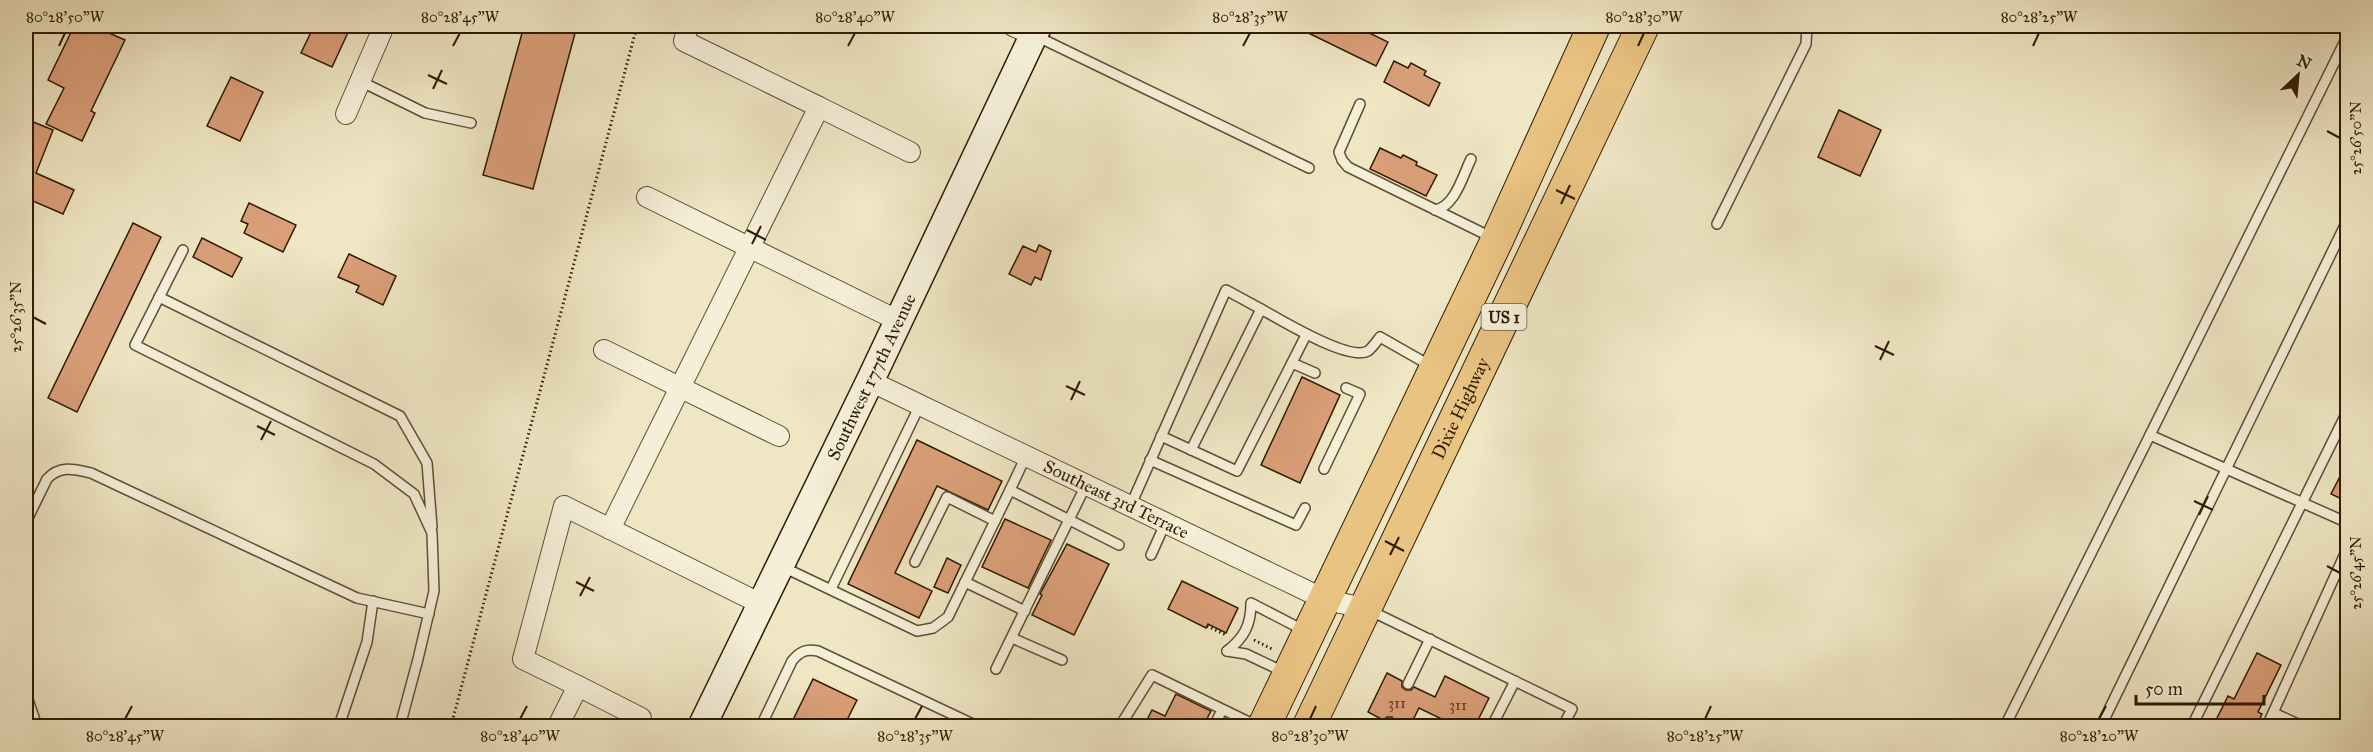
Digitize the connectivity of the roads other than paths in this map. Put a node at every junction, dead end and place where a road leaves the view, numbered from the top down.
1 (384, 26) edge
2 (688, 26) edge
3 (1594, 26) edge
4 (1643, 26) edge
5 (1807, 26) edge
6 (1028, 29) edge
7 (2348, 35) edge
8 (360, 81) junction
9 (1360, 104) dead end
10 (819, 107) junction
11 (346, 114) dead end
12 (471, 123) dead end
13 (910, 152) dead end
14 (1471, 159) dead end
15 (1309, 168) dead end
16 (647, 198) dead end
17 (1435, 210) junction
18 (2348, 219) edge
19 (1717, 224) dead end
20 (1497, 240) junction
21 (748, 247) junction
22 (183, 249) dead end
23 (159, 297) junction
24 (1261, 309) junction
25 (899, 321) junction
26 (1306, 335) junction
27 (604, 350) dead end
28 (1292, 363) junction
29 (1436, 369) junction
30 (1316, 374) dead end
31 (870, 381) junction
32 (679, 387) junction
33 (1346, 388) dead end
34 (920, 405) junction
35 (2348, 410) edge
36 (2150, 435) junction
37 (779, 436) dead end
38 (1161, 436) junction
39 (1191, 450) junction
40 (1026, 456) junction
41 (1150, 460) junction
42 (1324, 469) dead end
43 (2226, 469) junction
44 (1086, 485) junction
45 (1010, 490) junction
46 (2302, 502) junction
47 (1130, 507) junction
48 (1305, 508) dead end
49 (1069, 519) junction
50 (995, 521) junction
51 (26, 522) edge
52 (2348, 523) edge
53 (1165, 524) junction
54 (610, 529) junction
55 (432, 532) junction
56 (1119, 544) dead end
57 (2348, 548) edge
58 (1151, 555) dead end
59 (915, 562) dead end
60 (780, 565) junction
61 (965, 582) junction
62 (831, 590) junction
63 (1326, 600) junction
64 (373, 602) junction
65 (761, 604) junction
66 (1364, 608) junction
67 (1025, 611) junction
68 (429, 614) junction
69 (1310, 633) junction
70 (1012, 638) junction
71 (1430, 639) junction
72 (1062, 660) dead end
73 (1282, 663) junction
74 (996, 669) dead end
75 (1515, 681) junction
76 (1408, 684) dead end
77 (578, 686) junction
78 (26, 694) edge
79 (1222, 710) junction
80 (2274, 713) junction
81 (641, 718) dead end
82 (1313, 723) edge
83 (37, 726) edge
84 (339, 726) edge
85 (400, 726) edge
86 (558, 726) edge
87 (702, 726) edge
88 (761, 726) edge
89 (977, 726) edge
90 (1120, 726) edge
91 (1214, 726) edge
92 (1257, 726) edge
93 (1264, 726) edge
94 (1492, 726) edge
95 (1563, 726) edge
96 (2005, 726) edge
97 (2101, 726) edge
98 (2193, 726) edge
99 (2267, 726) edge
100 (2302, 726) edge

1 - 8 street
2 - 10 street
3 - 20 highway, US 1
4 - 66 highway, Dixie Highway / US 1
5 - 19 lane
6 - 15 lane
6 - 25 main road, Southwest 177th Avenue
7 - 36 lane
8 - 11 street
8 - 12 lane
9 - 17 lane
10 - 13 street
10 - 21 street
14 - 17 lane
16 - 21 street
17 - 20 lane
18 - 43 lane
20 - 29 highway, US 1
21 - 25 street
21 - 32 street
22 - 23 lane
23 - 55 lane
23 - 55 lane
24 - 26 lane
24 - 38 lane
24 - 39 lane
25 - 31 main road, Southwest 177th Avenue
26 - 28 lane
26 - 29 lane
27 - 32 street
28 - 30 lane
28 - 39 lane
29 - 63 highway, US 1
31 - 34 street, Southeast 3rd Terrace
31 - 60 main road, Southwest 177th Avenue
32 - 37 street
32 - 54 street
33 - 42 lane
34 - 40 street, Southeast 3rd Terrace
34 - 62 lane
35 - 46 lane
36 - 43 lane
36 - 96 lane
38 - 39 lane
38 - 41 lane
40 - 44 street, Southeast 3rd Terrace
40 - 45 lane
41 - 47 lane
41 - 48 lane
43 - 46 lane
43 - 97 lane
44 - 47 street, Southeast 3rd Terrace
44 - 49 lane
45 - 49 lane
45 - 50 lane
46 - 52 lane
46 - 98 lane
47 - 53 street, Southeast 3rd Terrace
49 - 56 lane
49 - 67 lane
50 - 59 lane
50 - 61 lane
51 - 64 lane
53 - 58 lane
53 - 63 street, Southeast 3rd Terrace
54 - 65 street
54 - 77 street
55 - 68 lane
57 - 80 lane
60 - 62 lane
60 - 65 main road, Southwest 177th Avenue
61 - 62 lane
61 - 67 lane
63 - 66 street, Southeast 3rd Terrace
63 - 69 highway, US 1
64 - 68 lane
64 - 84 lane
65 - 87 main road, Southwest 177th Avenue
66 - 71 lane
66 - 82 highway, Dixie Highway / US 1
67 - 70 lane
68 - 85 lane
69 - 73 highway, US 1
69 - 73 lane
70 - 72 lane
70 - 74 lane
71 - 75 lane
71 - 76 lane
73 - 93 highway, US 1
75 - 94 lane
75 - 95 lane
77 - 81 street
77 - 86 street
78 - 83 lane
79 - 90 lane
79 - 91 lane
79 - 92 lane
80 - 99 lane
80 - 100 lane
88 - 89 lane

